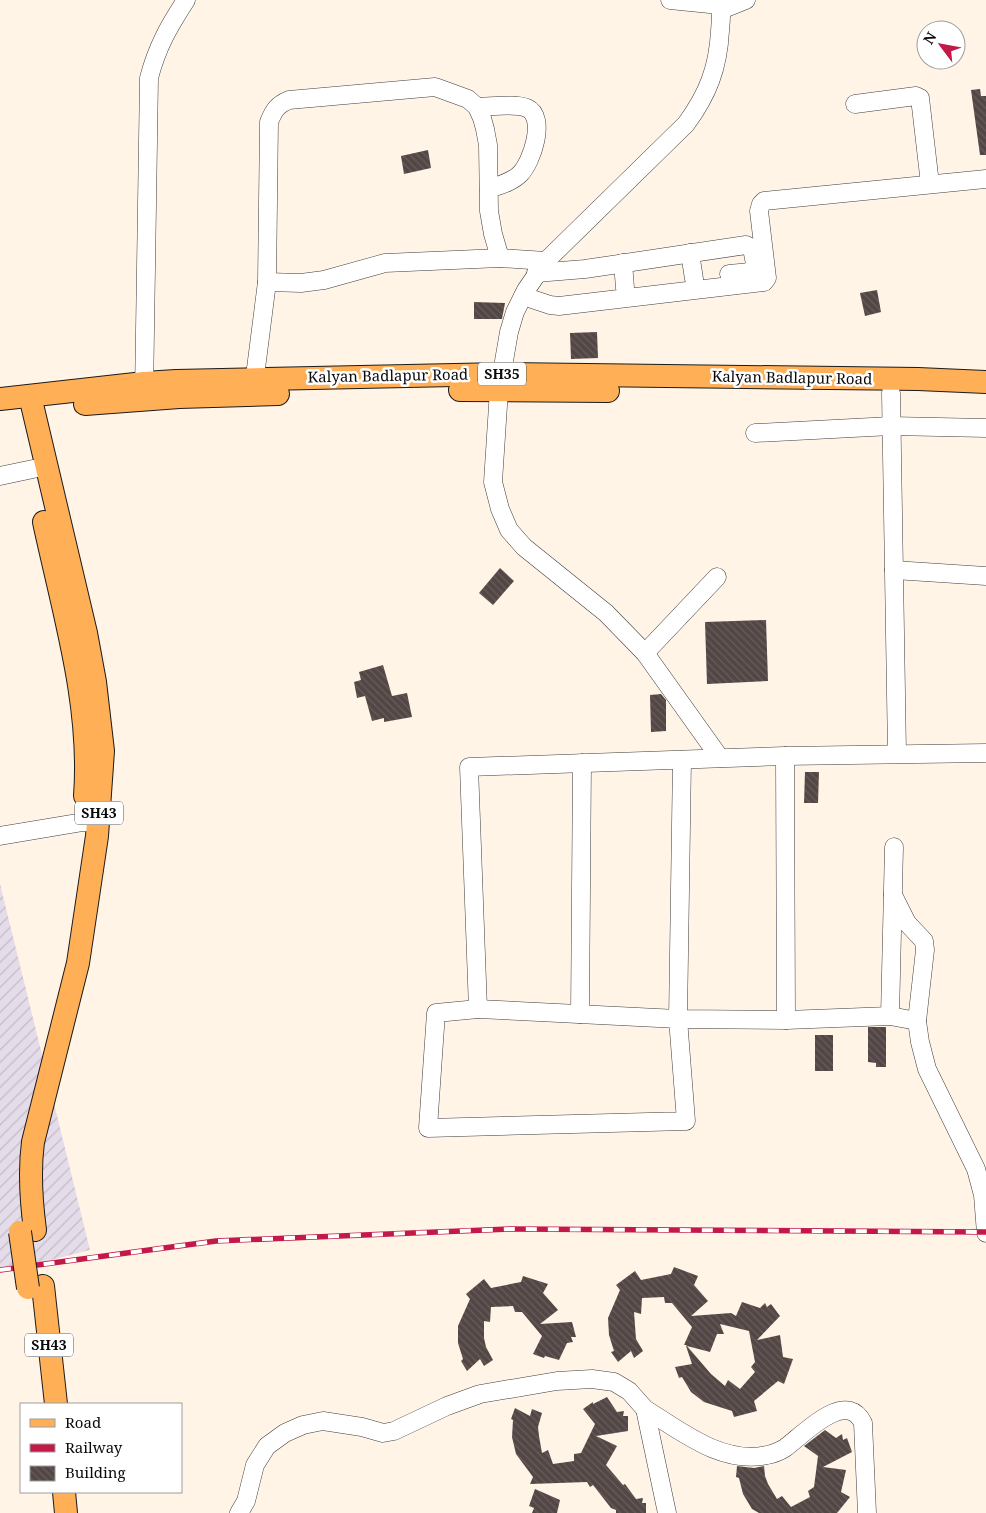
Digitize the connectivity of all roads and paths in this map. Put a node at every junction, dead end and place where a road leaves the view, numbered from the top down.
1 (186, 0) edge
2 (670, 0) edge
3 (746, 0) edge
4 (720, 5) edge
5 (855, 104) dead end
6 (477, 107) junction
7 (986, 179) edge
8 (930, 184) junction
9 (489, 189) junction
10 (690, 254) junction
11 (500, 258) junction
12 (622, 263) junction
13 (541, 267) junction
14 (694, 279) junction
15 (266, 282) junction
16 (625, 288) junction
17 (592, 292) dead end
18 (522, 296) junction
19 (501, 382) junction
20 (986, 382) edge
21 (918, 386) junction
22 (253, 387) junction
23 (144, 391) junction
24 (891, 393) junction
25 (986, 396) edge
26 (17, 404) edge
27 (891, 426) junction
28 (986, 428) edge
29 (755, 433) dead end
30 (33, 469) junction
31 (0, 476) edge
32 (894, 570) junction
33 (986, 576) edge
34 (717, 577) dead end
35 (646, 653) junction
36 (897, 753) junction
37 (986, 753) edge
38 (784, 756) junction
39 (720, 758) junction
40 (682, 760) junction
41 (582, 763) junction
42 (90, 823) junction
43 (0, 836) edge
44 (894, 847) dead end
45 (892, 892) junction
46 (478, 1009) junction
47 (580, 1014) junction
48 (890, 1016) junction
49 (678, 1019) junction
50 (786, 1020) junction
51 (917, 1021) junction
52 (986, 1233) edge
53 (35, 1287) junction
54 (40, 1403) edge
55 (56, 1403) edge
56 (645, 1409) junction
57 (49, 1493) edge
58 (64, 1493) edge
59 (51, 1513) edge
60 (66, 1513) edge
61 (239, 1513) edge
62 (667, 1513) edge
63 (866, 1513) edge

1 - 23 street
2 - 4 street
3 - 4 street
4 - 13 street
5 - 8 street
6 - 9 street
6 - 9 street
6 - 15 street
7 - 8 street
8 - 18 street
9 - 11 street
10 - 12 street
10 - 14 street
10 - 14 street
11 - 13 street
11 - 15 street
12 - 13 street
12 - 16 street
13 - 18 street
14 - 16 street
15 - 22 street
16 - 17 street
18 - 19 street
19 - 21 main road, Kalyan Badlapur Road / SH35
19 - 22 main road, Kalyan Badlapur Road / SH35
19 - 24 main road, Kalyan Badlapur Road / SH35
19 - 35 street
20 - 21 main road, Kalyan Badlapur Road / SH35
21 - 24 main road, Kalyan Badlapur Road / SH35
21 - 25 main road, Kalyan Badlapur Road / SH35
22 - 23 main road, Kalyan Badlapur Road / SH35
23 - 26 main road, Kalyan Badlapur Road / SH35
24 - 27 street
26 - 30 main road, SH43
26 - 42 main road, SH43
27 - 28 street
27 - 29 street
27 - 32 street
30 - 31 street
30 - 42 main road, SH43
32 - 33 street
32 - 36 street
34 - 35 street
35 - 39 street
36 - 37 street
36 - 38 street
38 - 39 street
38 - 50 street
39 - 40 street
40 - 41 street
40 - 49 street
41 - 46 street
41 - 47 street
42 - 43 street
42 - 53 main road, SH43, bridge
44 - 45 street
45 - 48 street
45 - 51 street
46 - 47 street
46 - 49 street
47 - 49 street
48 - 50 street
48 - 51 street
49 - 50 street
51 - 52 street
53 - 54 main road, SH43
53 - 55 main road, SH43
56 - 61 street
56 - 62 street
56 - 63 street
57 - 59 main road
58 - 60 main road

